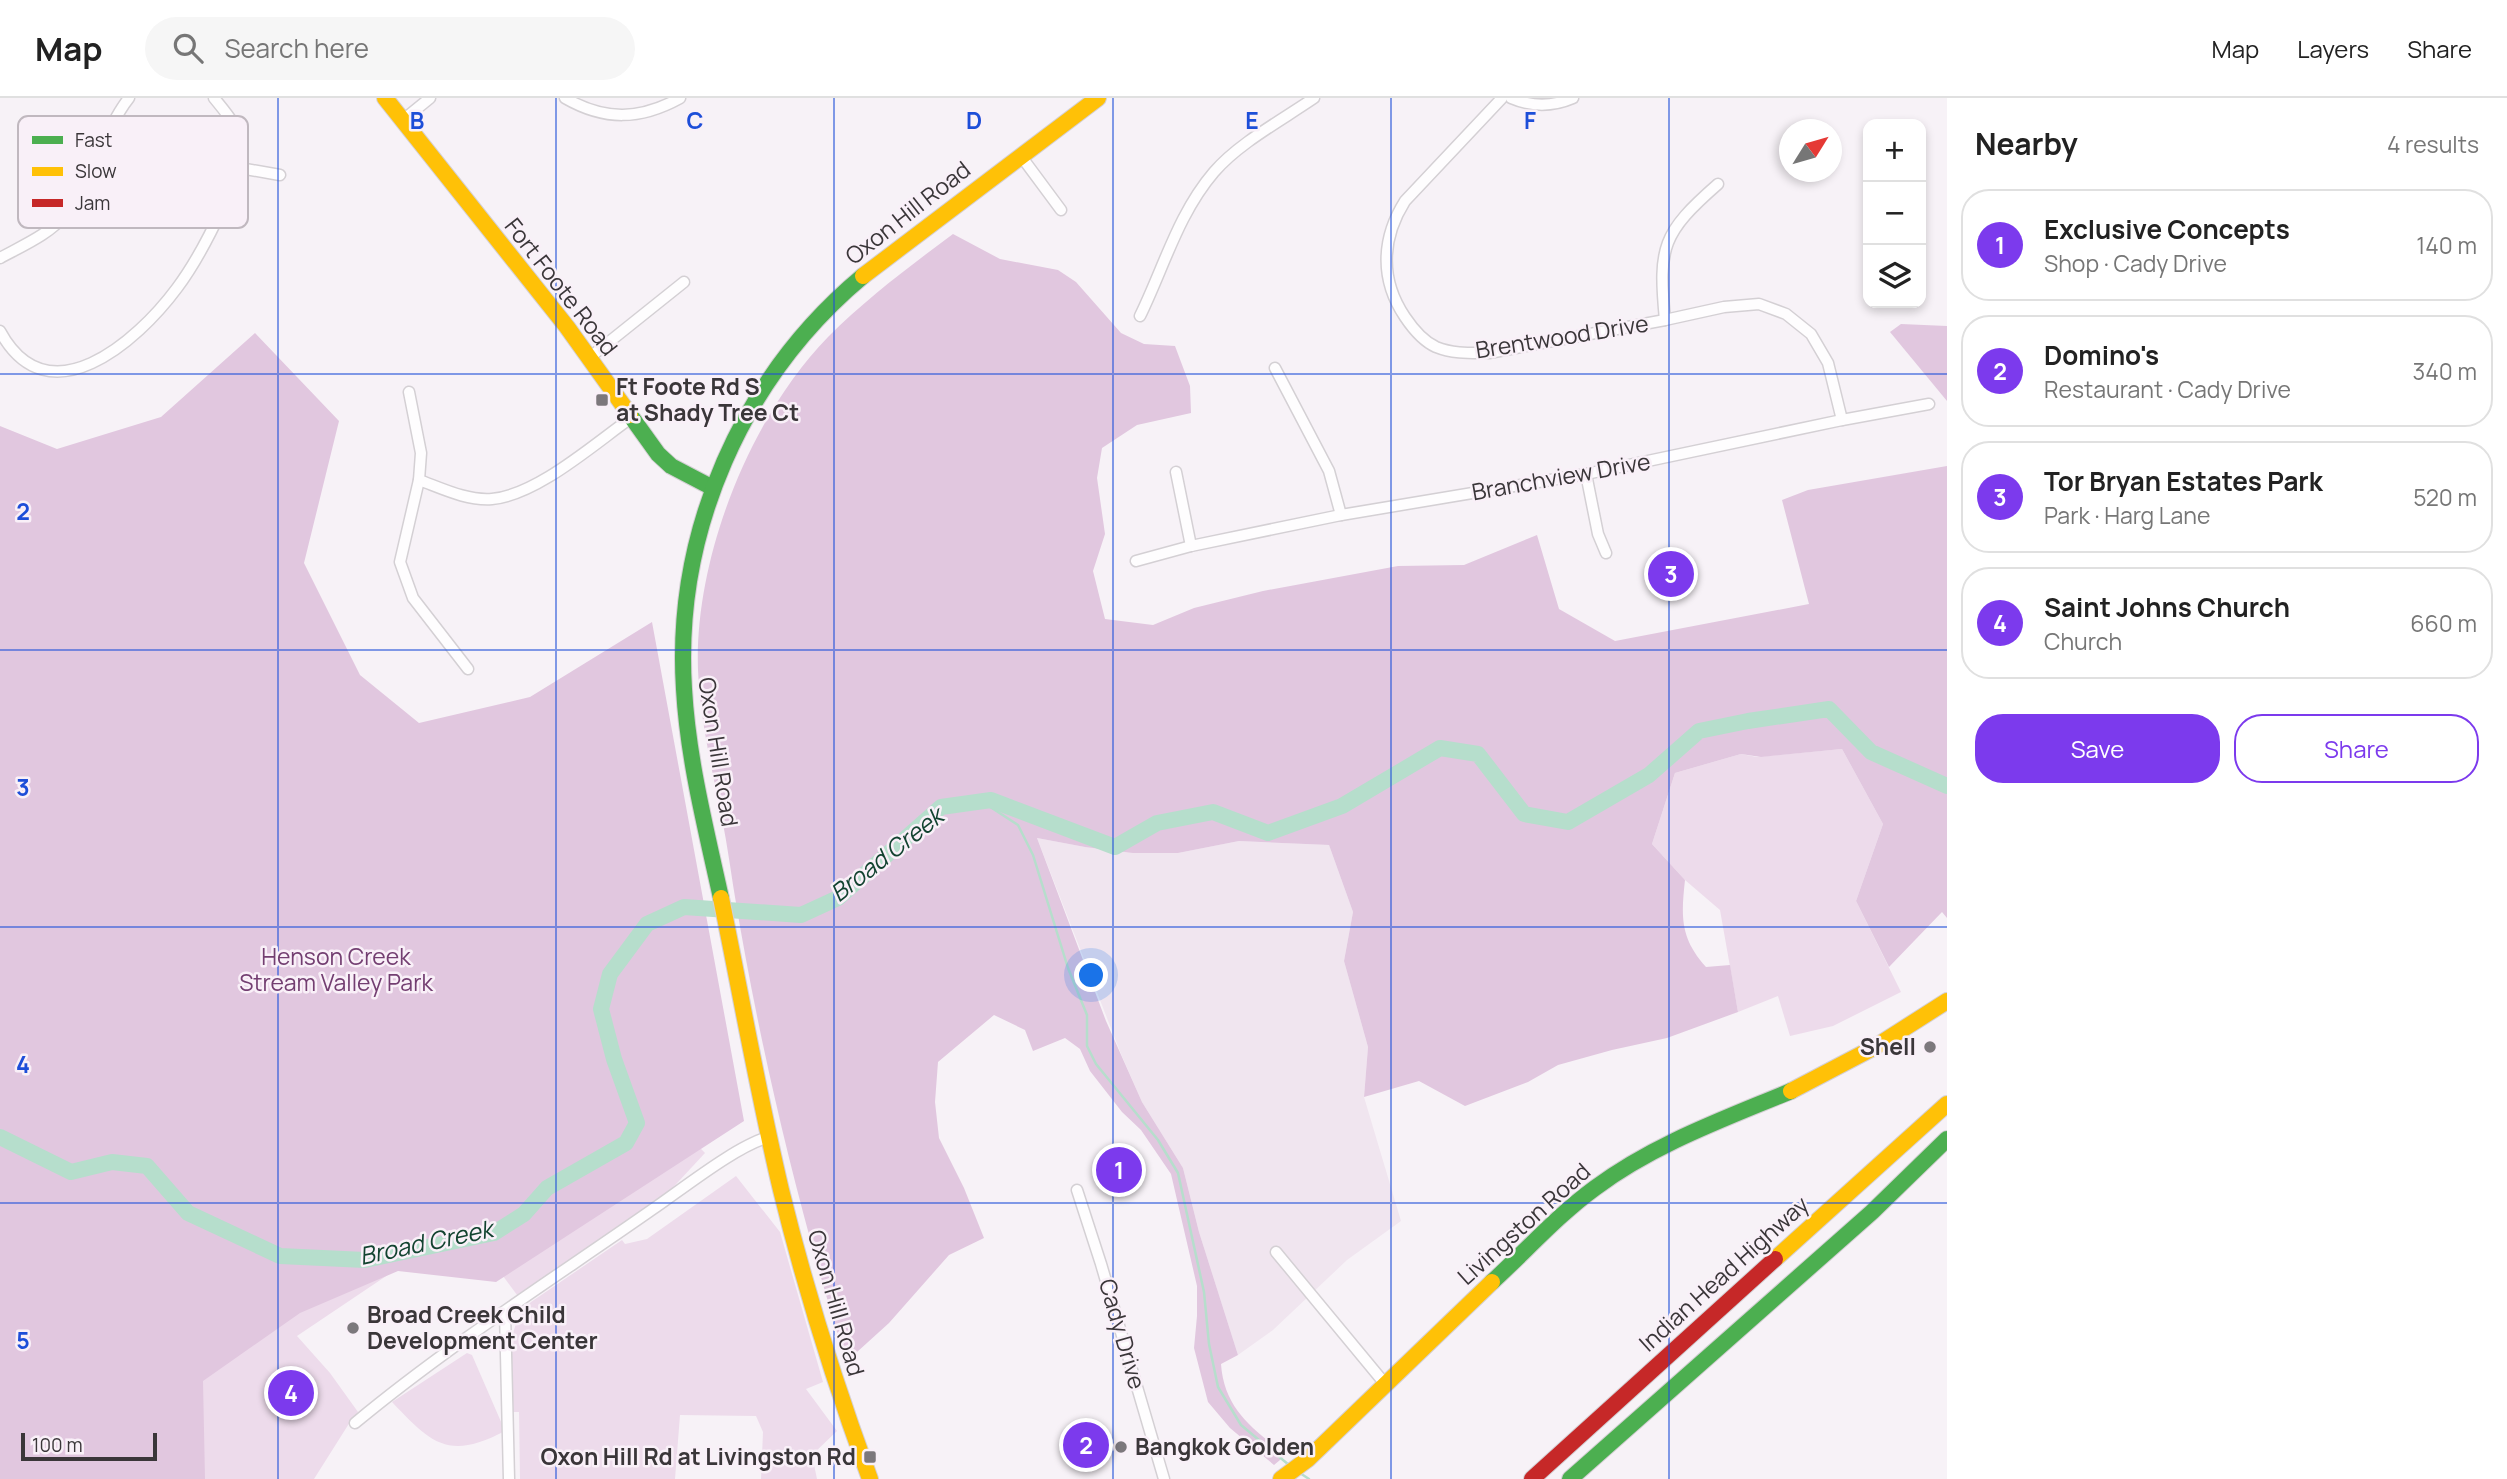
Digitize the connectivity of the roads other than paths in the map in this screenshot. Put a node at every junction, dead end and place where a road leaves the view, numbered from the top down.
1 (128, 98) edge
2 (214, 98) edge
3 (385, 98) edge
4 (430, 98) edge
5 (565, 98) edge
6 (680, 98) edge
7 (1098, 98) edge
8 (1314, 98) edge
9 (1502, 98) edge
10 (1511, 98) edge
11 (1573, 98) edge
12 (117, 116) edge
13 (227, 116) edge
14 (403, 120) junction
15 (1021, 156) junction
16 (248, 169) edge
17 (280, 175) dead end
18 (1718, 184) dead end
19 (1061, 210) dead end
20 (51, 228) edge
21 (213, 228) edge
22 (0, 258) edge
23 (684, 282) dead end
24 (1140, 316) dead end
25 (1665, 320) junction
26 (0, 331) edge
27 (589, 358) junction
28 (1275, 368) dead end
29 (409, 392) dead end
30 (1929, 404) dead end
31 (631, 418) junction
32 (1842, 420) junction
33 (1176, 472) dead end
34 (1586, 474) junction
35 (419, 480) junction
36 (713, 488) junction
37 (1341, 515) junction
38 (1191, 546) junction
39 (1606, 553) dead end
40 (1136, 561) dead end
41 (468, 669) dead end
42 (1947, 1001) edge
43 (1947, 1104) edge
44 (770, 1137) junction
45 (1947, 1139) edge
46 (1077, 1190) dead end
47 (1276, 1252) dead end
48 (505, 1312) junction
49 (1385, 1385) junction
50 (355, 1423) dead end
51 (509, 1479) edge
52 (870, 1479) edge
53 (1164, 1479) edge
54 (1281, 1479) edge
55 (1532, 1479) edge
56 (1570, 1479) edge

1 - 12 street
2 - 13 street
3 - 14 main road, Fort Foote Road
4 - 14 street
5 - 6 street
7 - 15 main road, Oxon Hill Road
8 - 24 street
9 - 25 street, Brentwood Drive
10 - 11 street
14 - 27 main road, Fort Foote Road
15 - 19 street
15 - 36 main road, Oxon Hill Road
16 - 17 street
18 - 25 street
20 - 22 street
21 - 26 street
23 - 27 street
25 - 32 street, Brentwood Drive
27 - 31 main road, Fort Foote Road
28 - 37 street
29 - 35 street
30 - 32 street, Branchview Drive
31 - 35 street
31 - 36 main road, Fort Foote Road
32 - 34 street, Branchview Drive
33 - 38 street
34 - 37 street, Branchview Drive
34 - 39 street
35 - 41 street
36 - 44 main road, Oxon Hill Road
37 - 38 street, Branchview Drive
38 - 40 street, Branchview Drive
42 - 49 main road, Livingston Road
43 - 55 main road, Indian Head Highway
44 - 48 street
44 - 52 main road, Oxon Hill Road
45 - 56 main road
46 - 53 street, Cady Drive
47 - 49 street
48 - 50 street
48 - 51 street
49 - 54 main road, Livingston Road

